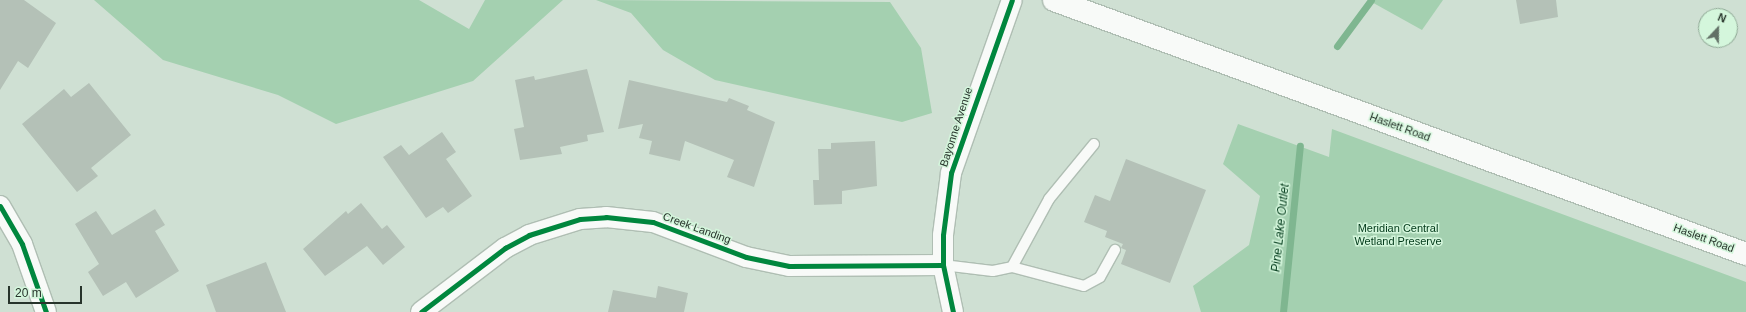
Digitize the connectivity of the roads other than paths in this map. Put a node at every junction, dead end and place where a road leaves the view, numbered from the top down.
1 (1012, 0) edge
2 (1054, 0) edge
3 (1094, 144) dead end
4 (0, 206) edge
5 (1115, 250) dead end
6 (1746, 254) edge
7 (943, 265) junction
8 (1012, 267) junction
9 (46, 312) edge
10 (422, 312) edge
11 (953, 312) edge

1 - 7 street, Bayonne Avenue
2 - 6 main road, Haslett Road
3 - 8 lane
4 - 9 street
5 - 8 lane
7 - 8 lane
7 - 10 street, Creek Landing
7 - 11 street, Bayonne Avenue

